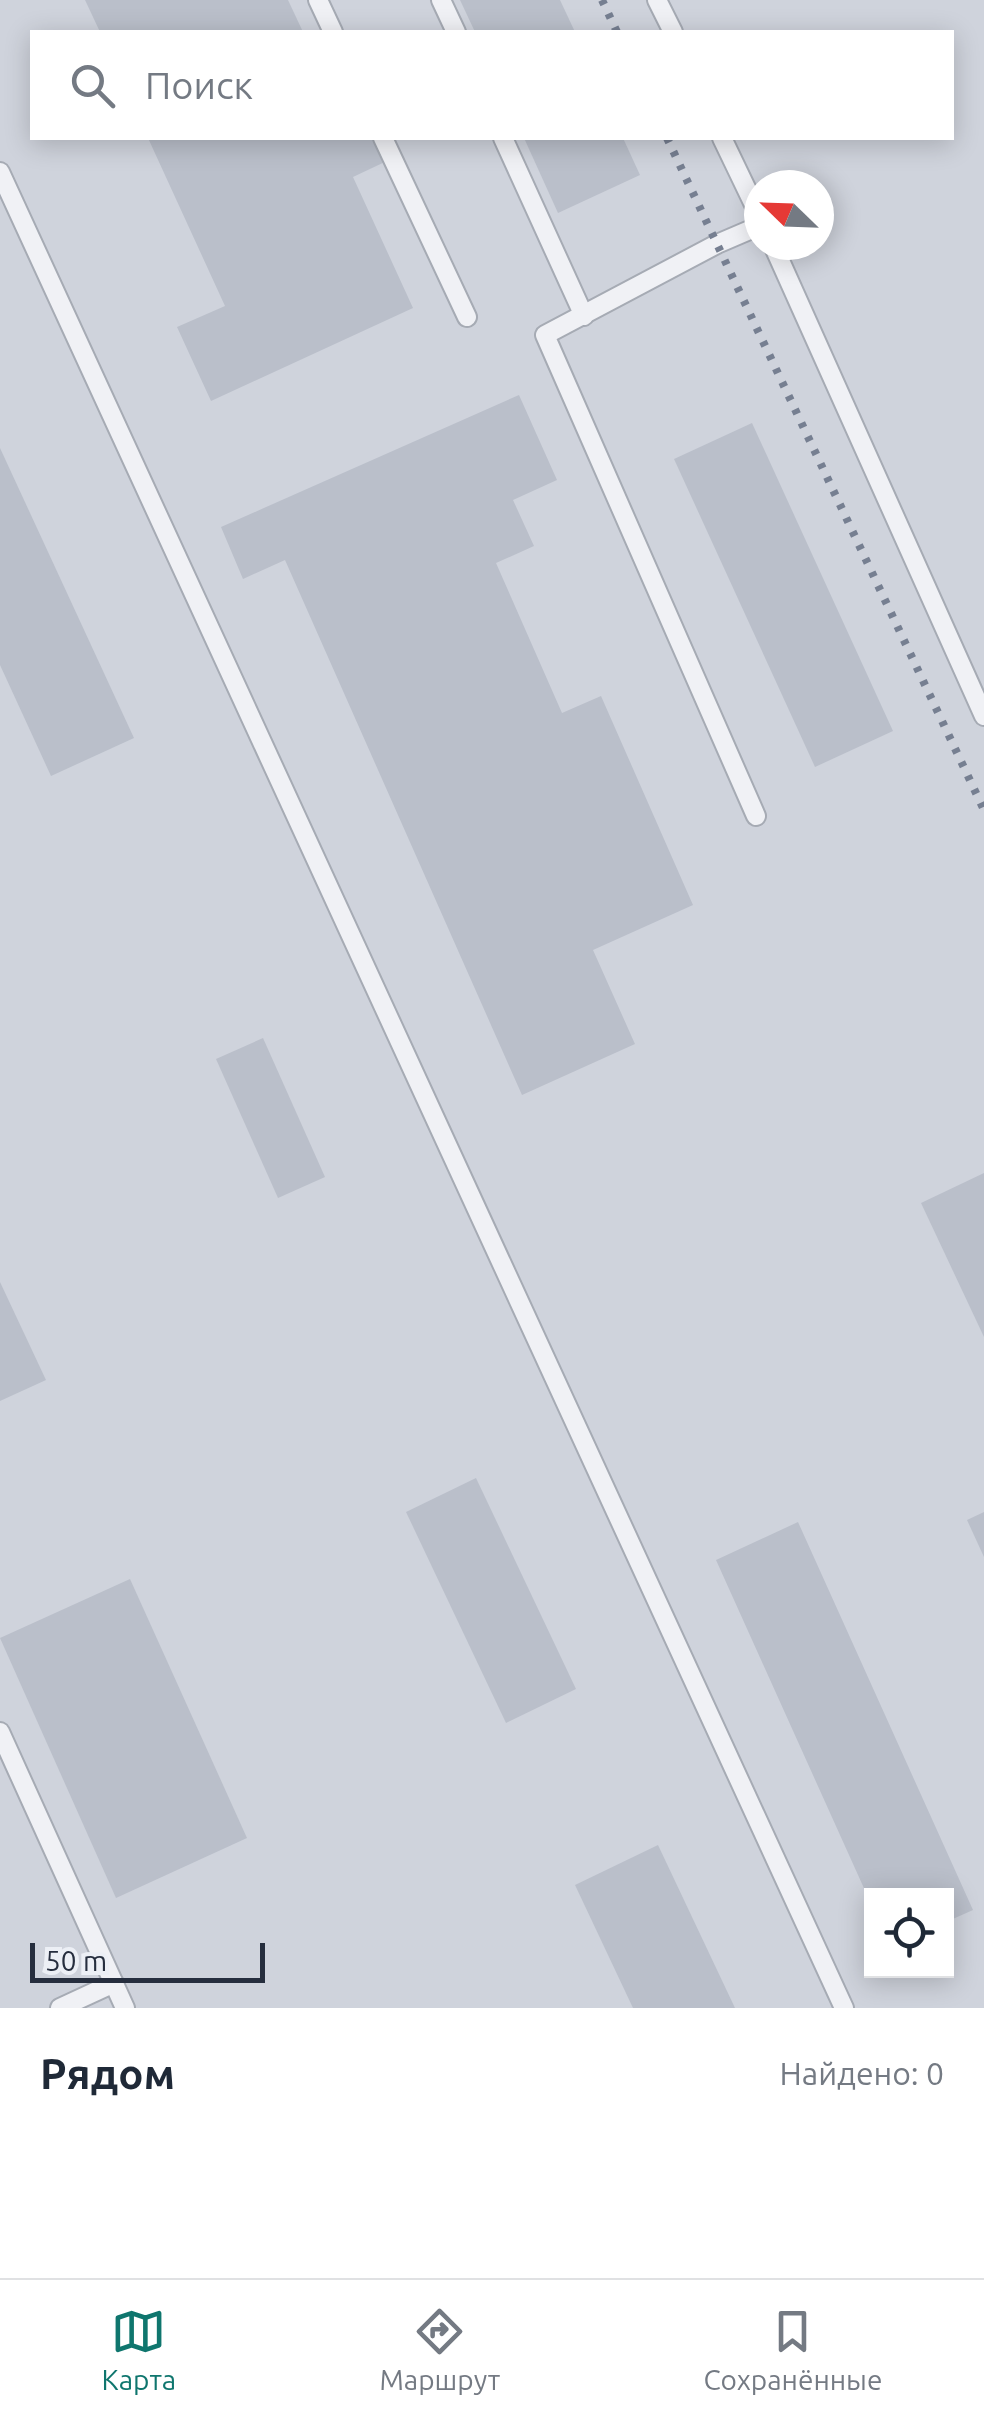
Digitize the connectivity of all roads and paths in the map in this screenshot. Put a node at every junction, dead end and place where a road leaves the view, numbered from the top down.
1 (318, 0) edge
2 (441, 0) edge
3 (658, 0) edge
4 (332, 30) edge
5 (455, 30) edge
6 (672, 30) edge
7 (383, 140) edge
8 (504, 140) edge
9 (723, 140) edge
10 (0, 172) edge
11 (744, 184) edge
12 (744, 232) edge
13 (779, 260) edge
14 (584, 316) junction
15 (467, 317) dead end
16 (984, 716) edge
17 (756, 816) dead end
18 (0, 1732) edge
19 (114, 1983) junction
20 (60, 2008) edge
21 (125, 2008) edge
22 (844, 2008) edge

1 - 4 lane
2 - 5 lane
3 - 6 lane
7 - 15 lane
8 - 14 lane
9 - 11 lane
10 - 22 lane
12 - 14 lane
13 - 16 lane
14 - 17 lane
18 - 19 lane
19 - 20 lane
19 - 21 lane

